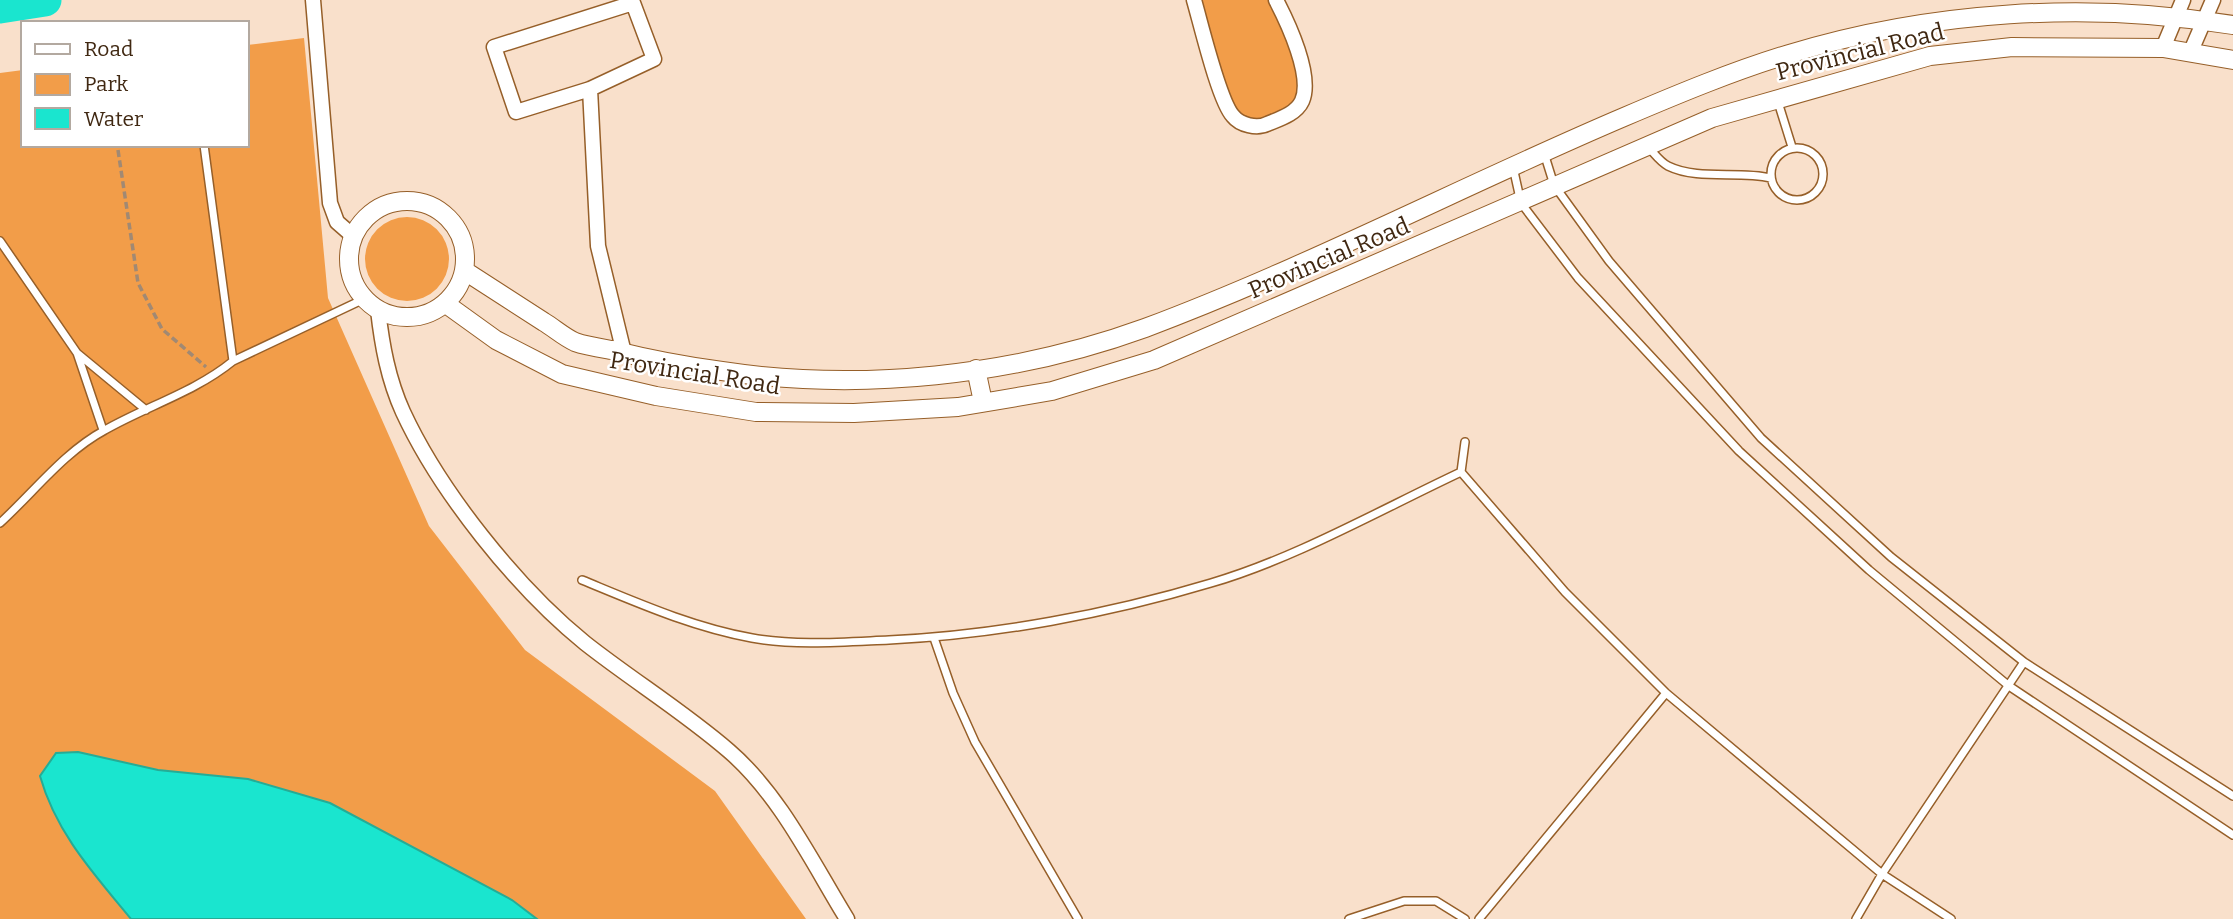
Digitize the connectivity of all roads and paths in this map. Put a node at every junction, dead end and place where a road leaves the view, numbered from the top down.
1 (313, 0) edge
2 (1194, 0) edge
3 (1276, 0) edge
4 (2213, 0) edge
5 (633, 2) edge
6 (2180, 8) edge
7 (2204, 20) junction
8 (2233, 25) edge
9 (2162, 48) junction
10 (2191, 51) junction
11 (2233, 60) edge
12 (590, 89) junction
13 (1777, 97) junction
14 (204, 147) edge
15 (1648, 147) junction
16 (1792, 148) junction
17 (118, 150) dead end
18 (1544, 151) junction
19 (1513, 166) junction
20 (1771, 178) junction
21 (1554, 186) junction
22 (1521, 203) junction
23 (353, 236) junction
24 (0, 241) edge
25 (465, 271) junction
26 (446, 304) junction
27 (371, 305) junction
28 (77, 353) junction
29 (624, 354) junction
30 (233, 361) junction
31 (976, 369) junction
32 (215, 375) junction
33 (983, 402) junction
34 (146, 410) junction
35 (103, 430) junction
36 (1465, 442) dead end
37 (1461, 472) junction
38 (0, 523) edge
39 (582, 580) dead end
40 (934, 638) junction
41 (2024, 662) junction
42 (2009, 687) junction
43 (1667, 693) junction
44 (2233, 796) edge
45 (2233, 835) edge
46 (1882, 874) junction
47 (847, 919) edge
48 (1078, 919) edge
49 (1349, 919) edge
50 (1465, 919) edge
51 (1479, 919) edge
52 (1856, 919) edge
53 (1951, 919) edge

1 - 23 street
2 - 3 street
4 - 7 street
5 - 12 street
5 - 12 street
6 - 7 street, Provincial Road
6 - 9 street
6 - 18 street, Provincial Road
7 - 8 street, Provincial Road
7 - 10 street
9 - 10 street, Provincial Road
9 - 13 street, Provincial Road
10 - 11 street, Provincial Road
12 - 29 street
13 - 15 street, Provincial Road
13 - 16 lane
14 - 30 lane
15 - 20 lane
15 - 21 street, Provincial Road
16 - 20 lane
16 - 20 lane
17 - 32 path
18 - 19 street, Provincial Road
18 - 21 lane
19 - 22 lane
19 - 31 street, Provincial Road
21 - 22 street, Provincial Road
21 - 41 lane
22 - 33 street, Provincial Road
22 - 42 lane
23 - 25 street
23 - 27 street
24 - 28 lane
25 - 26 street
25 - 29 street, Provincial Road
26 - 27 street
26 - 33 street, Provincial Road
27 - 30 lane
27 - 47 street
28 - 34 lane
28 - 35 lane
29 - 31 street, Provincial Road
30 - 32 lane
31 - 33 street
32 - 34 lane
34 - 35 lane
35 - 38 lane
36 - 37 lane
37 - 40 lane
37 - 43 lane
39 - 40 lane
40 - 48 lane
41 - 42 lane
41 - 44 lane
42 - 45 lane
42 - 46 lane
43 - 46 lane
43 - 51 lane
46 - 52 lane
46 - 53 lane
49 - 50 lane

